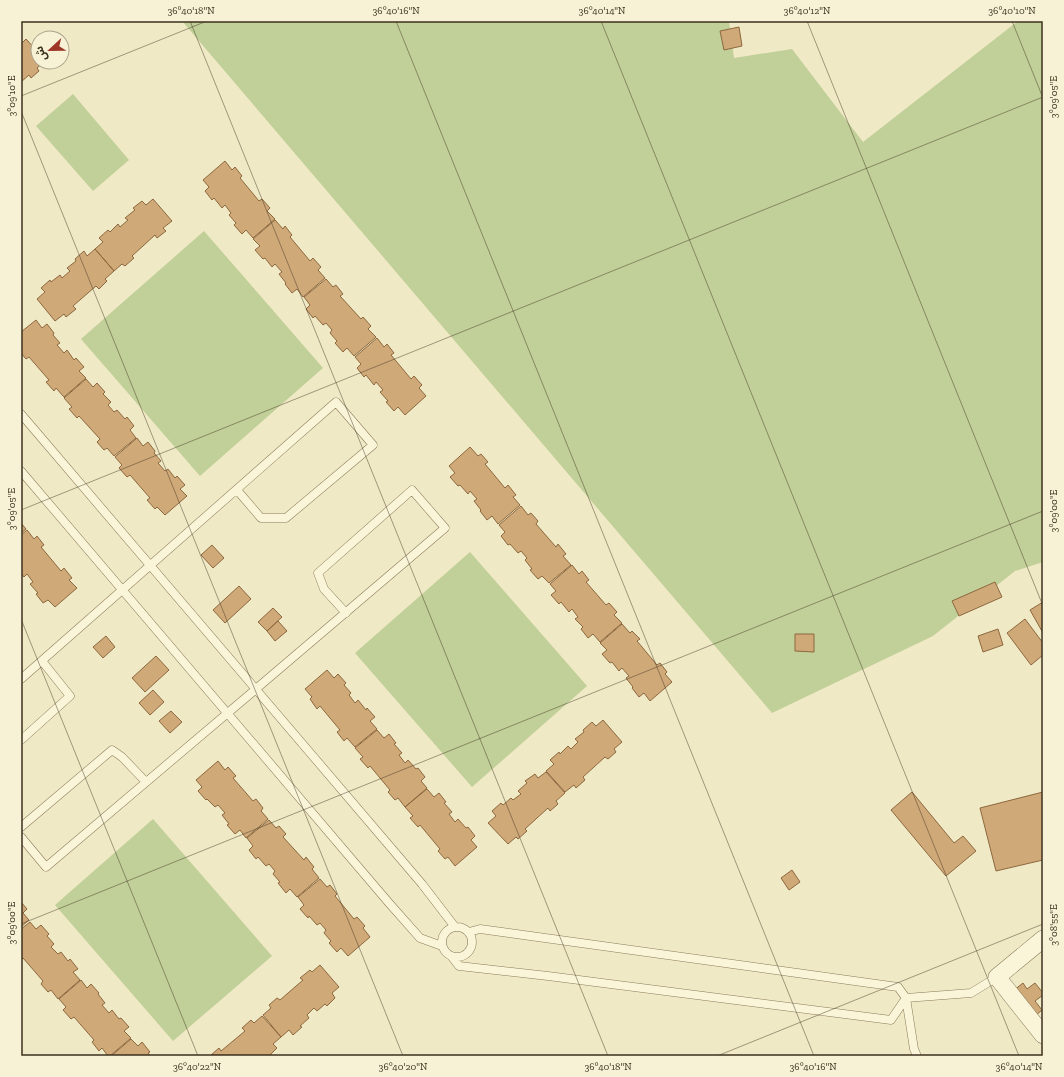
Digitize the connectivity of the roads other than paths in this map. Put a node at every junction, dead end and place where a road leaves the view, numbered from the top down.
1 (21, 414) edge
2 (21, 471) edge
3 (237, 490) junction
4 (150, 566) junction
5 (122, 590) junction
6 (346, 613) junction
7 (42, 661) junction
8 (21, 679) edge
9 (256, 689) junction
10 (227, 714) junction
11 (21, 740) edge
12 (146, 782) junction
13 (21, 827) edge
14 (21, 837) edge
15 (455, 927) junction
16 (469, 932) junction
17 (1043, 939) edge
18 (442, 946) junction
19 (452, 957) junction
20 (997, 977) junction
21 (906, 998) junction
22 (1043, 1035) edge
23 (917, 1056) edge

1 - 4 lane
2 - 5 lane
3 - 3 lane
3 - 4 lane
4 - 5 lane
4 - 9 lane
5 - 7 lane
5 - 10 lane
6 - 6 lane
6 - 9 lane
7 - 8 lane
7 - 11 lane
9 - 10 lane
9 - 15 lane
10 - 12 lane
10 - 18 lane
12 - 13 lane
12 - 14 lane
15 - 16 lane
15 - 18 lane
16 - 19 lane
16 - 21 lane
17 - 20 street
18 - 19 lane
19 - 21 lane
20 - 21 lane
20 - 22 street
21 - 23 lane

